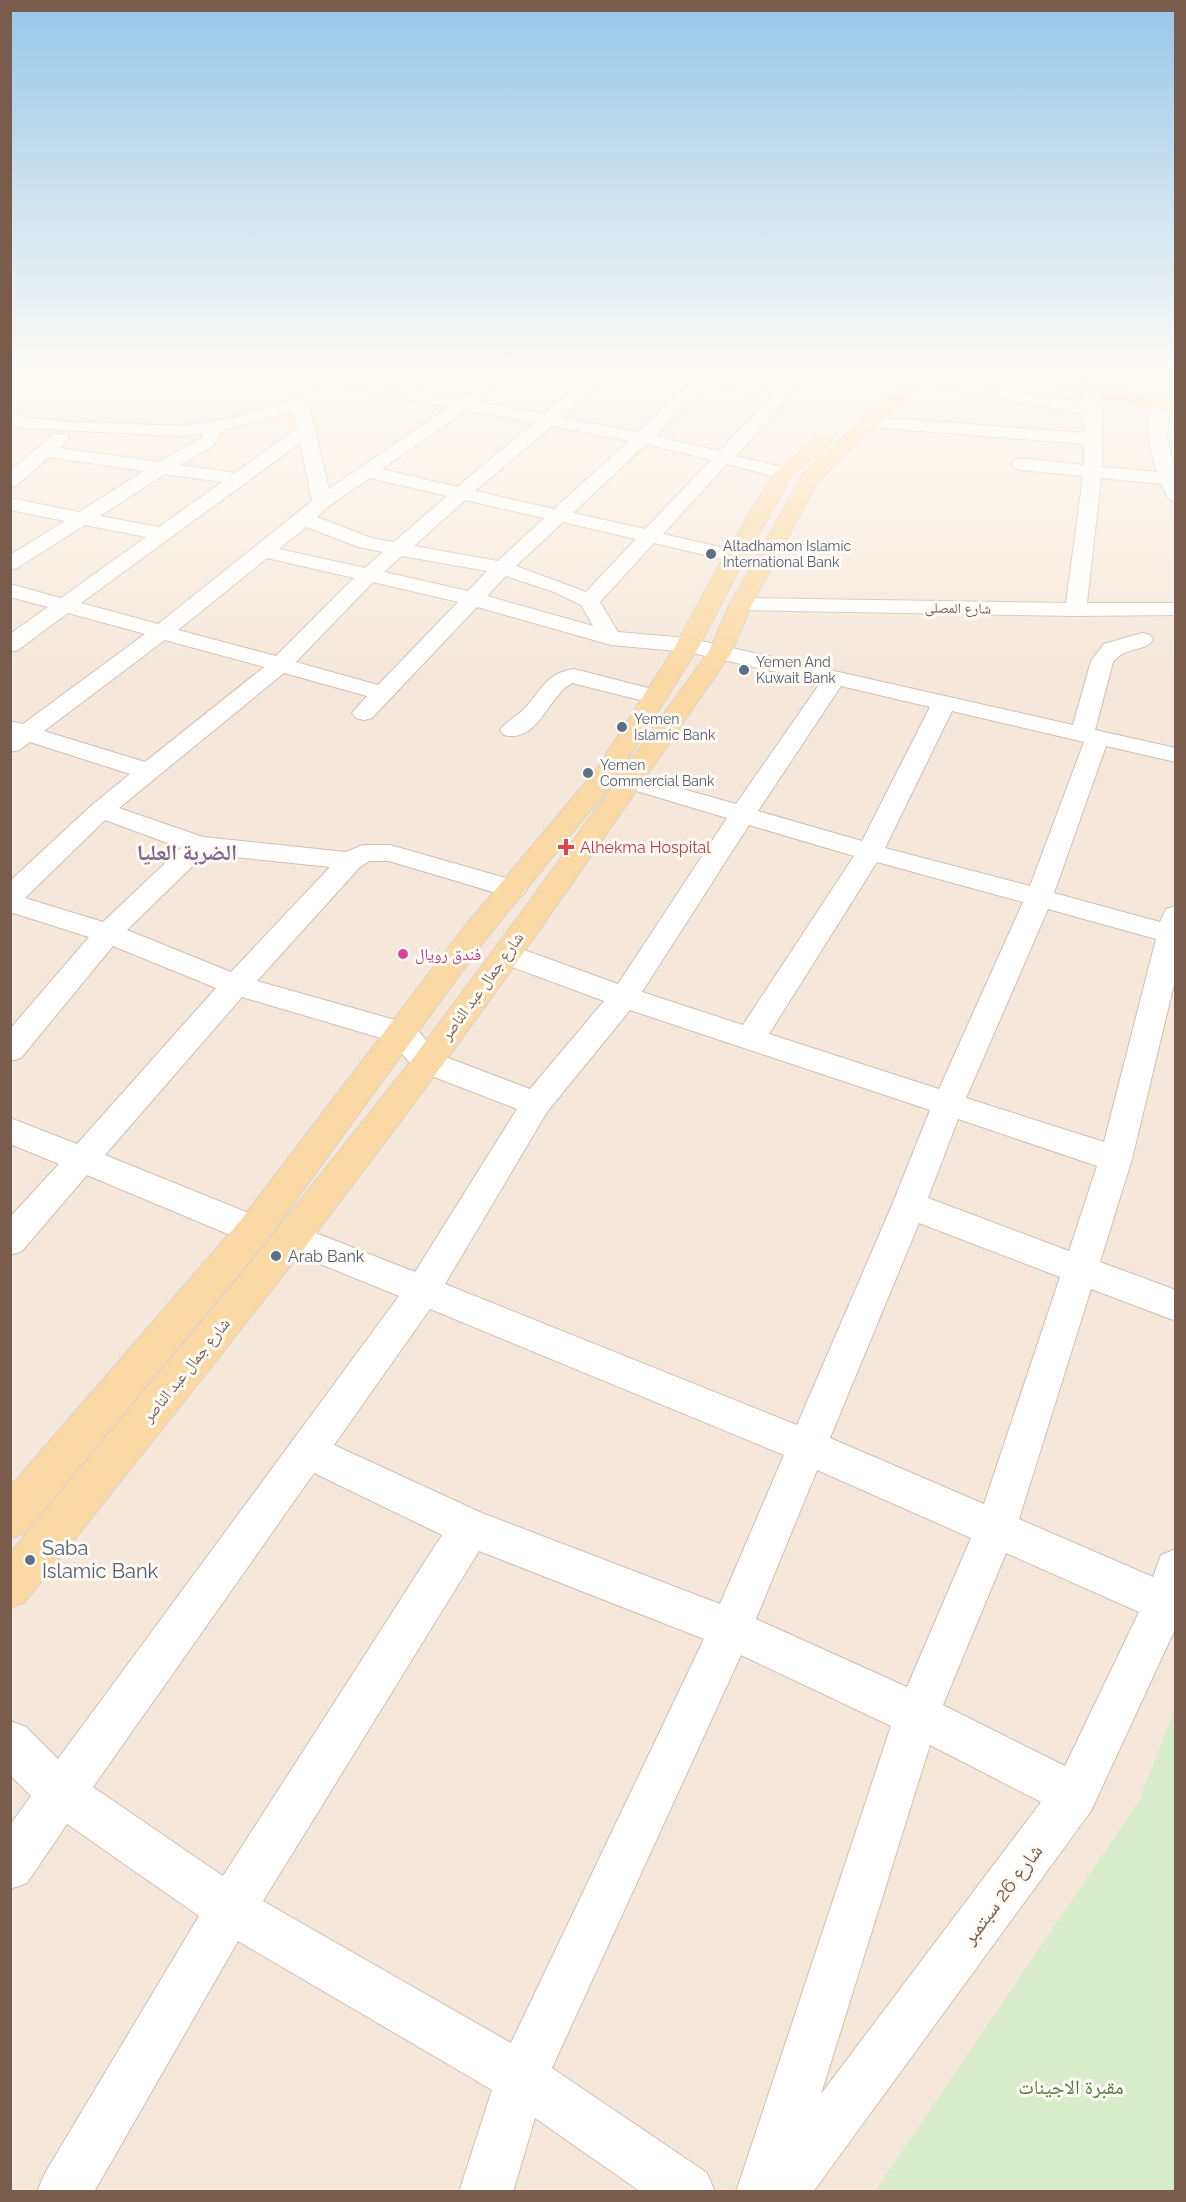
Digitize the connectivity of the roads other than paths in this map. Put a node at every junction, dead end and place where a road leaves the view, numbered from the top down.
1 (1092, 472) edge
2 (154, 473) edge
3 (195, 473) edge
4 (248, 473) edge
5 (316, 473) edge
6 (368, 473) edge
7 (372, 473) edge
8 (486, 473) edge
9 (606, 473) edge
10 (707, 473) edge
11 (784, 473) edge
12 (816, 473) edge
13 (1097, 473) edge
14 (240, 479) junction
15 (1173, 485) edge
16 (460, 494) junction
17 (322, 502) junction
18 (10, 504) edge
19 (560, 515) junction
20 (84, 517) junction
21 (304, 519) junction
22 (164, 534) junction
23 (649, 536) junction
24 (398, 549) junction
25 (263, 551) junction
26 (735, 556) junction
27 (10, 564) edge
28 (502, 568) junction
29 (370, 574) junction
30 (10, 590) edge
31 (474, 598) junction
32 (589, 601) junction
33 (741, 604) junction
34 (66, 606) junction
35 (1176, 609) edge
36 (1076, 610) junction
37 (160, 633) junction
38 (611, 638) junction
39 (1142, 640) dead end
40 (10, 645) edge
41 (688, 645) junction
42 (720, 652) junction
43 (280, 665) junction
44 (836, 677) junction
45 (383, 693) junction
46 (656, 697) junction
47 (944, 703) junction
48 (364, 713) dead end
49 (512, 730) dead end
50 (16, 736) edge
51 (1090, 737) junction
52 (1176, 754) edge
53 (147, 771) junction
54 (629, 781) junction
55 (101, 810) junction
56 (742, 814) junction
57 (199, 845) junction
58 (870, 852) junction
59 (351, 861) junction
60 (513, 888) junction
61 (10, 897) edge
62 (1039, 898) junction
63 (10, 903) edge
64 (1174, 928) edge
65 (108, 933) junction
66 (506, 954) junction
67 (236, 985) junction
68 (624, 997) junction
69 (402, 1033) junction
70 (750, 1039) junction
71 (10, 1050) edge
72 (427, 1062) junction
73 (537, 1104) junction
74 (948, 1104) junction
75 (10, 1130) edge
76 (1116, 1159) junction
77 (83, 1160) junction
78 (909, 1205) junction
79 (254, 1230) junction
80 (293, 1238) junction
81 (10, 1241) edge
82 (1080, 1269) junction
83 (422, 1292) junction
84 (1176, 1306) edge
85 (808, 1447) junction
86 (309, 1452) junction
87 (10, 1519) edge
88 (471, 1528) junction
89 (996, 1528) junction
90 (1170, 1586) edge
91 (10, 1587) edge
92 (731, 1629) junction
93 (917, 1715) junction
94 (10, 1743) edge
95 (61, 1792) junction
96 (1075, 1795) junction
97 (10, 1866) edge
98 (230, 1909) junction
99 (521, 2078) junction
100 (64, 2192) edge
101 (486, 2192) edge
102 (688, 2192) edge
103 (763, 2192) edge
104 (780, 2192) edge

1 - 36 street
2 - 20 street
3 - 14 street
4 - 14 street
5 - 17 street
6 - 17 street
7 - 16 street
8 - 16 street
9 - 19 street
10 - 23 street
11 - 26 main road
12 - 33 main road, شارع جمال عبد الناصر
13 - 15 street
14 - 22 street
16 - 19 street
16 - 24 street
17 - 21 street
18 - 20 street
19 - 23 street
19 - 28 street
20 - 22 street
20 - 27 street
21 - 24 street
21 - 25 street
22 - 34 street
23 - 26 street
23 - 32 street
24 - 28 street
24 - 29 street
25 - 29 street
25 - 37 street
26 - 41 main road
28 - 31 street
28 - 32 street
29 - 31 street
29 - 43 street
30 - 34 street
31 - 38 street
31 - 45 street
32 - 38 street
33 - 36 street, شارع المصلى
33 - 42 main road, شارع جمال عبد الناصر
34 - 37 street
34 - 40 street
35 - 36 street, شارع المصلى
37 - 43 street
37 - 50 street
38 - 41 street
39 - 51 street
41 - 42 street
41 - 46 main road
42 - 44 street
42 - 54 main road, شارع جمال عبد الناصر
43 - 45 street
43 - 53 street
44 - 47 street
44 - 56 street
45 - 48 street
46 - 49 street
46 - 60 main road
47 - 51 street
47 - 58 street
50 - 53 street
51 - 52 street
51 - 62 street
53 - 55 street
54 - 56 street
54 - 66 main road, شارع جمال عبد الناصر
55 - 57 street
55 - 61 street
56 - 58 street
56 - 68 street
57 - 59 street
57 - 65 street
58 - 62 street
58 - 70 street
59 - 60 street
59 - 67 street
60 - 69 main road
62 - 64 street
62 - 74 street
63 - 65 street
64 - 76 street
65 - 67 street
65 - 71 street
66 - 68 street
66 - 72 main road, شارع جمال عبد الناصر
67 - 69 street
67 - 77 street
68 - 70 street
68 - 73 street
69 - 72 street
69 - 79 main road
70 - 74 street
72 - 73 street
72 - 80 main road, شارع جمال عبد الناصر
73 - 83 street
74 - 76 street
74 - 78 street
75 - 77 street
76 - 82 street
77 - 79 street
77 - 81 street
78 - 82 street
78 - 85 street
79 - 87 main road
80 - 83 street
80 - 91 main road, شارع جمال عبد الناصر
82 - 84 street
82 - 89 street
83 - 85 street
83 - 86 street
85 - 89 street
85 - 92 street
86 - 88 street
86 - 95 street
88 - 92 street
88 - 98 street
89 - 90 street
89 - 93 street
90 - 96 street, شارع 26 سبتمبر
92 - 93 street
92 - 99 street
93 - 96 street
93 - 103 street
94 - 95 street
95 - 97 street
95 - 98 street
96 - 104 street, شارع 26 سبتمبر
98 - 99 street
98 - 100 street
99 - 101 street
99 - 102 street

